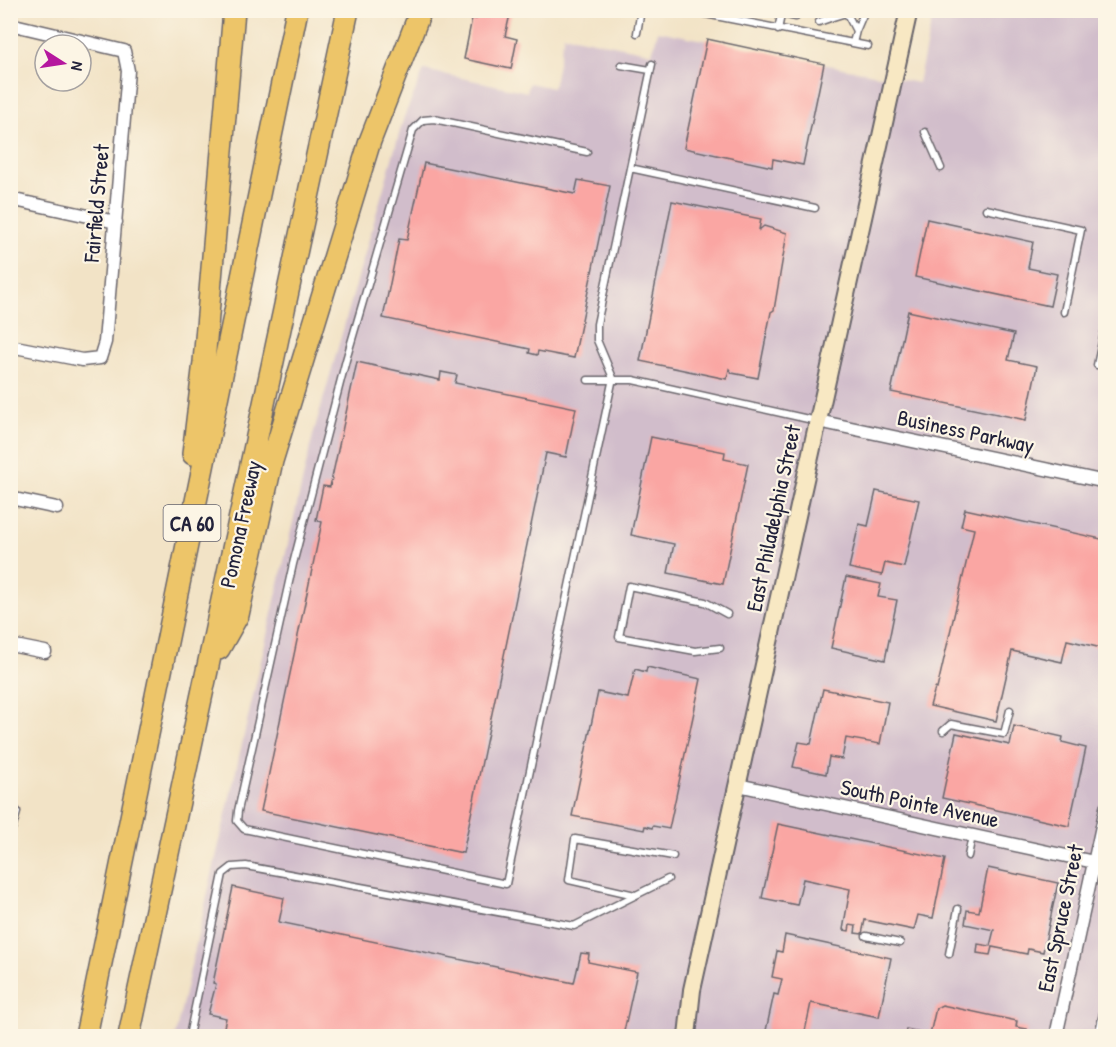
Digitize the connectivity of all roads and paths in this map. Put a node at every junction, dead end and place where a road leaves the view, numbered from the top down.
1 (234, 10) edge
2 (297, 10) edge
3 (348, 10) edge
4 (421, 10) edge
5 (641, 10) edge
6 (685, 10) edge
7 (865, 10) edge
8 (909, 10) edge
9 (782, 12) edge
10 (845, 12) edge
11 (828, 13) edge
12 (796, 17) dead end
13 (819, 22) dead end
14 (10, 24) edge
15 (778, 30) junction
16 (856, 31) junction
17 (637, 33) dead end
18 (853, 43) junction
19 (868, 46) dead end
20 (621, 64) dead end
21 (925, 132) dead end
22 (586, 152) dead end
23 (630, 168) junction
24 (941, 168) dead end
25 (10, 199) edge
26 (815, 208) dead end
27 (986, 209) dead end
28 (116, 222) junction
29 (1064, 312) dead end
30 (1106, 324) edge
31 (10, 346) edge
32 (1098, 365) dead end
33 (613, 378) junction
34 (588, 380) dead end
35 (818, 422) junction
36 (1106, 482) edge
37 (10, 498) edge
38 (57, 508) dead end
39 (176, 601) junction
40 (727, 614) dead end
41 (10, 645) edge
42 (720, 648) dead end
43 (45, 652) dead end
44 (209, 668) junction
45 (1010, 710) dead end
46 (943, 731) dead end
47 (738, 785) junction
48 (1106, 808) edge
49 (12, 811) edge
50 (10, 826) edge
51 (972, 836) junction
52 (673, 856) dead end
53 (968, 856) dead end
54 (1094, 862) junction
55 (668, 879) dead end
56 (636, 895) junction
57 (958, 909) dead end
58 (866, 936) dead end
59 (900, 943) dead end
60 (949, 954) dead end
61 (1106, 1000) edge
62 (86, 1036) edge
63 (129, 1036) edge
64 (189, 1036) edge
65 (687, 1036) edge
66 (1056, 1036) edge
67 (1098, 1036) edge

1 - 39 highway
2 - 39 highway, CA 60
3 - 44 highway, Pomona Freeway / CA 60
4 - 44 highway
5 - 17 lane
6 - 15 lane
7 - 16 lane
8 - 35 street, East Philadelphia Street
9 - 12 lane
9 - 15 lane
10 - 11 lane
10 - 16 lane
11 - 13 lane
14 - 28 street, Fairfield Street
15 - 18 lane
16 - 18 lane
18 - 19 lane
20 - 23 lane
21 - 24 lane
22 - 33 lane
23 - 26 lane
23 - 33 lane
25 - 28 street
27 - 29 lane
28 - 31 street, Fairfield Street
30 - 32 lane
33 - 34 lane
33 - 35 lane
35 - 36 street, Business Parkway
35 - 47 street, East Philadelphia Street
37 - 38 street
39 - 62 highway, CA 60
40 - 42 lane
41 - 43 street
44 - 63 highway, Pomona Freeway / CA 60
45 - 46 lane
47 - 51 street, South Pointe Avenue
47 - 65 street, East Philadelphia Street
48 - 54 street, East Spruce Street
49 - 50 street
51 - 53 lane
51 - 54 street, South Pointe Avenue
52 - 56 lane
54 - 66 street, East Spruce Street
55 - 56 lane
56 - 64 lane
57 - 60 lane
58 - 59 lane
61 - 67 lane

